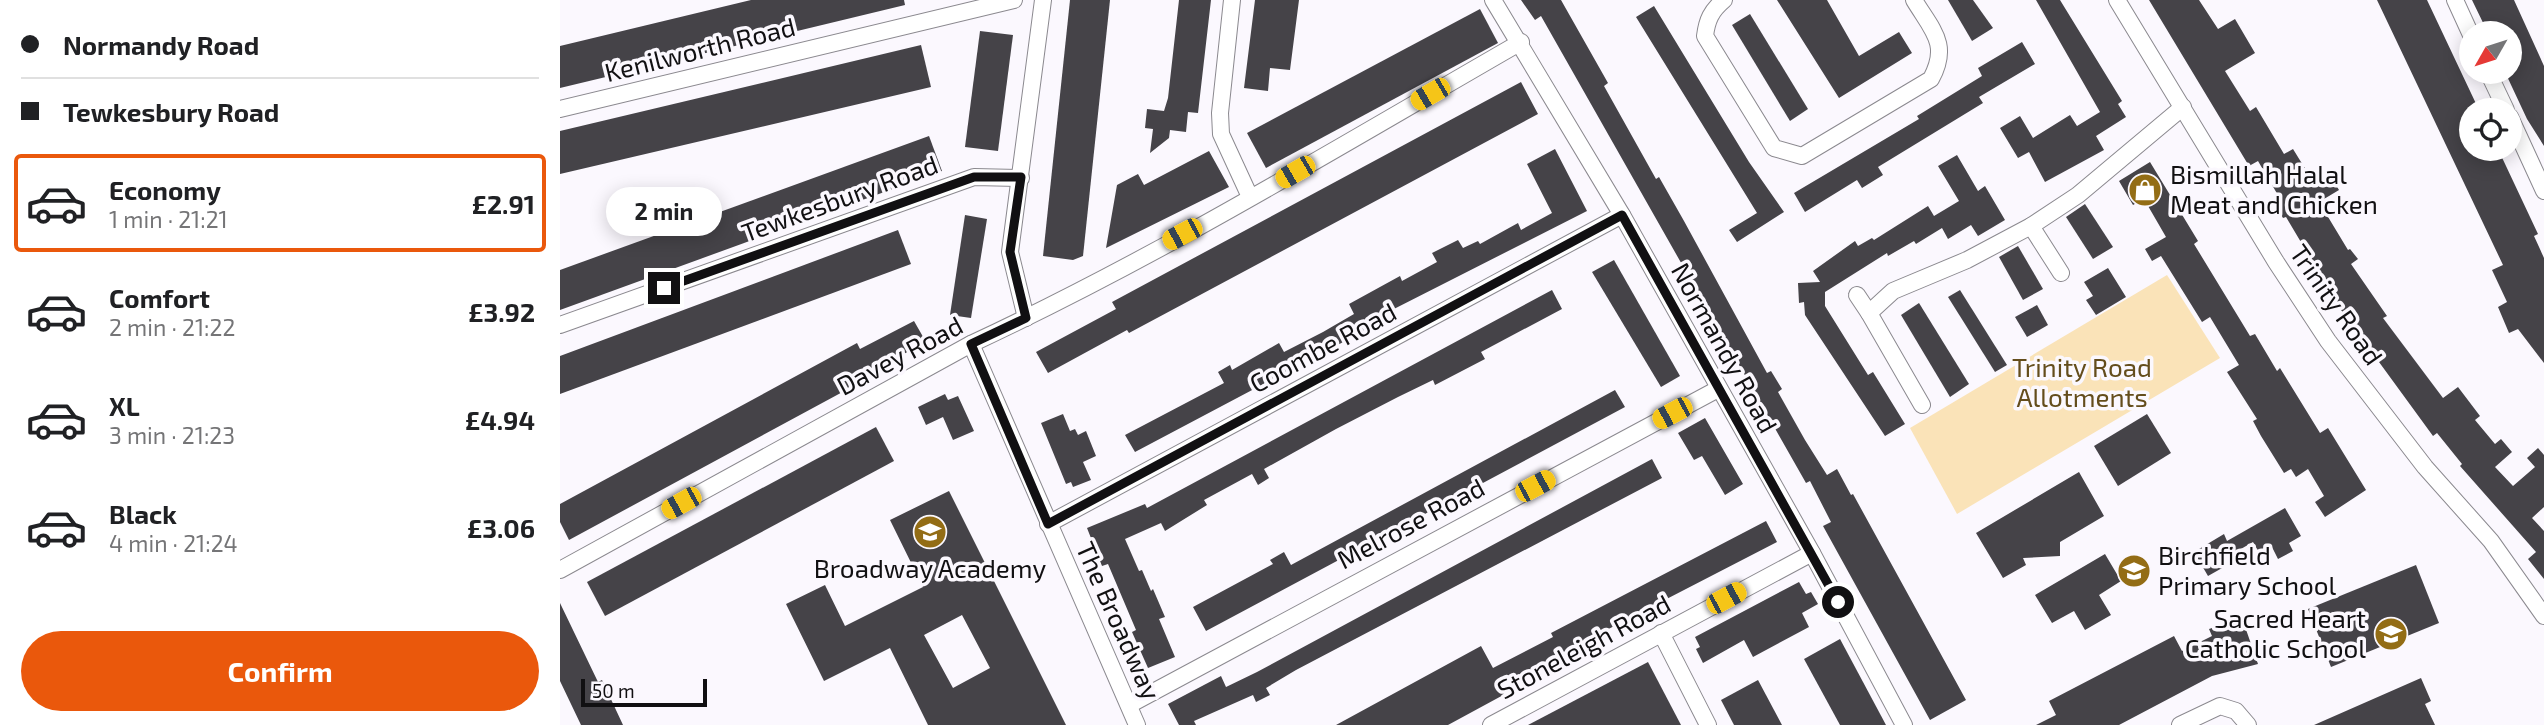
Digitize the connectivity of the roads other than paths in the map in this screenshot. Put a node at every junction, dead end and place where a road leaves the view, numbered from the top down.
1 (1014, 0) edge
2 (1043, 0) edge
3 (1232, 0) edge
4 (1493, 0) edge
5 (1724, 0) edge
6 (1914, 0) edge
7 (2117, 0) edge
8 (2455, 0) edge
9 (2465, 21) edge
10 (1521, 42) junction
11 (2183, 107) junction
12 (560, 109) edge
13 (2522, 143) edge
14 (1021, 177) junction
15 (2544, 191) edge
16 (1250, 197) junction
17 (1622, 215) junction
18 (2031, 226) junction
19 (2061, 273) dead end
20 (1857, 295) dead end
21 (1869, 313) junction
22 (1026, 318) junction
23 (560, 325) edge
24 (971, 344) junction
25 (1718, 389) junction
26 (1922, 405) dead end
27 (1048, 524) junction
28 (1812, 553) junction
29 (560, 570) edge
30 (2544, 616) edge
31 (1661, 633) junction
32 (1129, 705) junction
33 (1520, 718) edge
34 (1137, 725) edge
35 (1491, 725) edge
36 (1708, 725) edge
37 (1904, 725) edge
38 (2180, 725) edge
39 (2248, 725) edge

1 - 12 street, Kenilworth Road
2 - 14 street
3 - 16 street
4 - 10 street, Normandy Road
5 - 6 street
7 - 11 street, Trinity Road
8 - 9 street
10 - 16 street, Davey Road
10 - 17 street, Normandy Road
11 - 18 street
11 - 30 street, Trinity Road
13 - 15 street
14 - 22 street
14 - 23 street, Tewkesbury Road
16 - 22 street, Davey Road
17 - 25 street, Normandy Road
17 - 27 street, Coombe Road
18 - 19 street
18 - 21 street
20 - 21 street
21 - 26 street
22 - 24 street, Davey Road
24 - 27 street, The Broadway
24 - 29 street, Davey Road
25 - 28 street, Normandy Road
25 - 32 street, Melrose Road
27 - 32 street, The Broadway
28 - 31 street, Stoneleigh Road
28 - 37 street, Normandy Road
31 - 33 street, Stoneleigh Road
31 - 36 street
32 - 34 street, The Broadway
33 - 35 street, Stoneleigh Road
38 - 39 street

